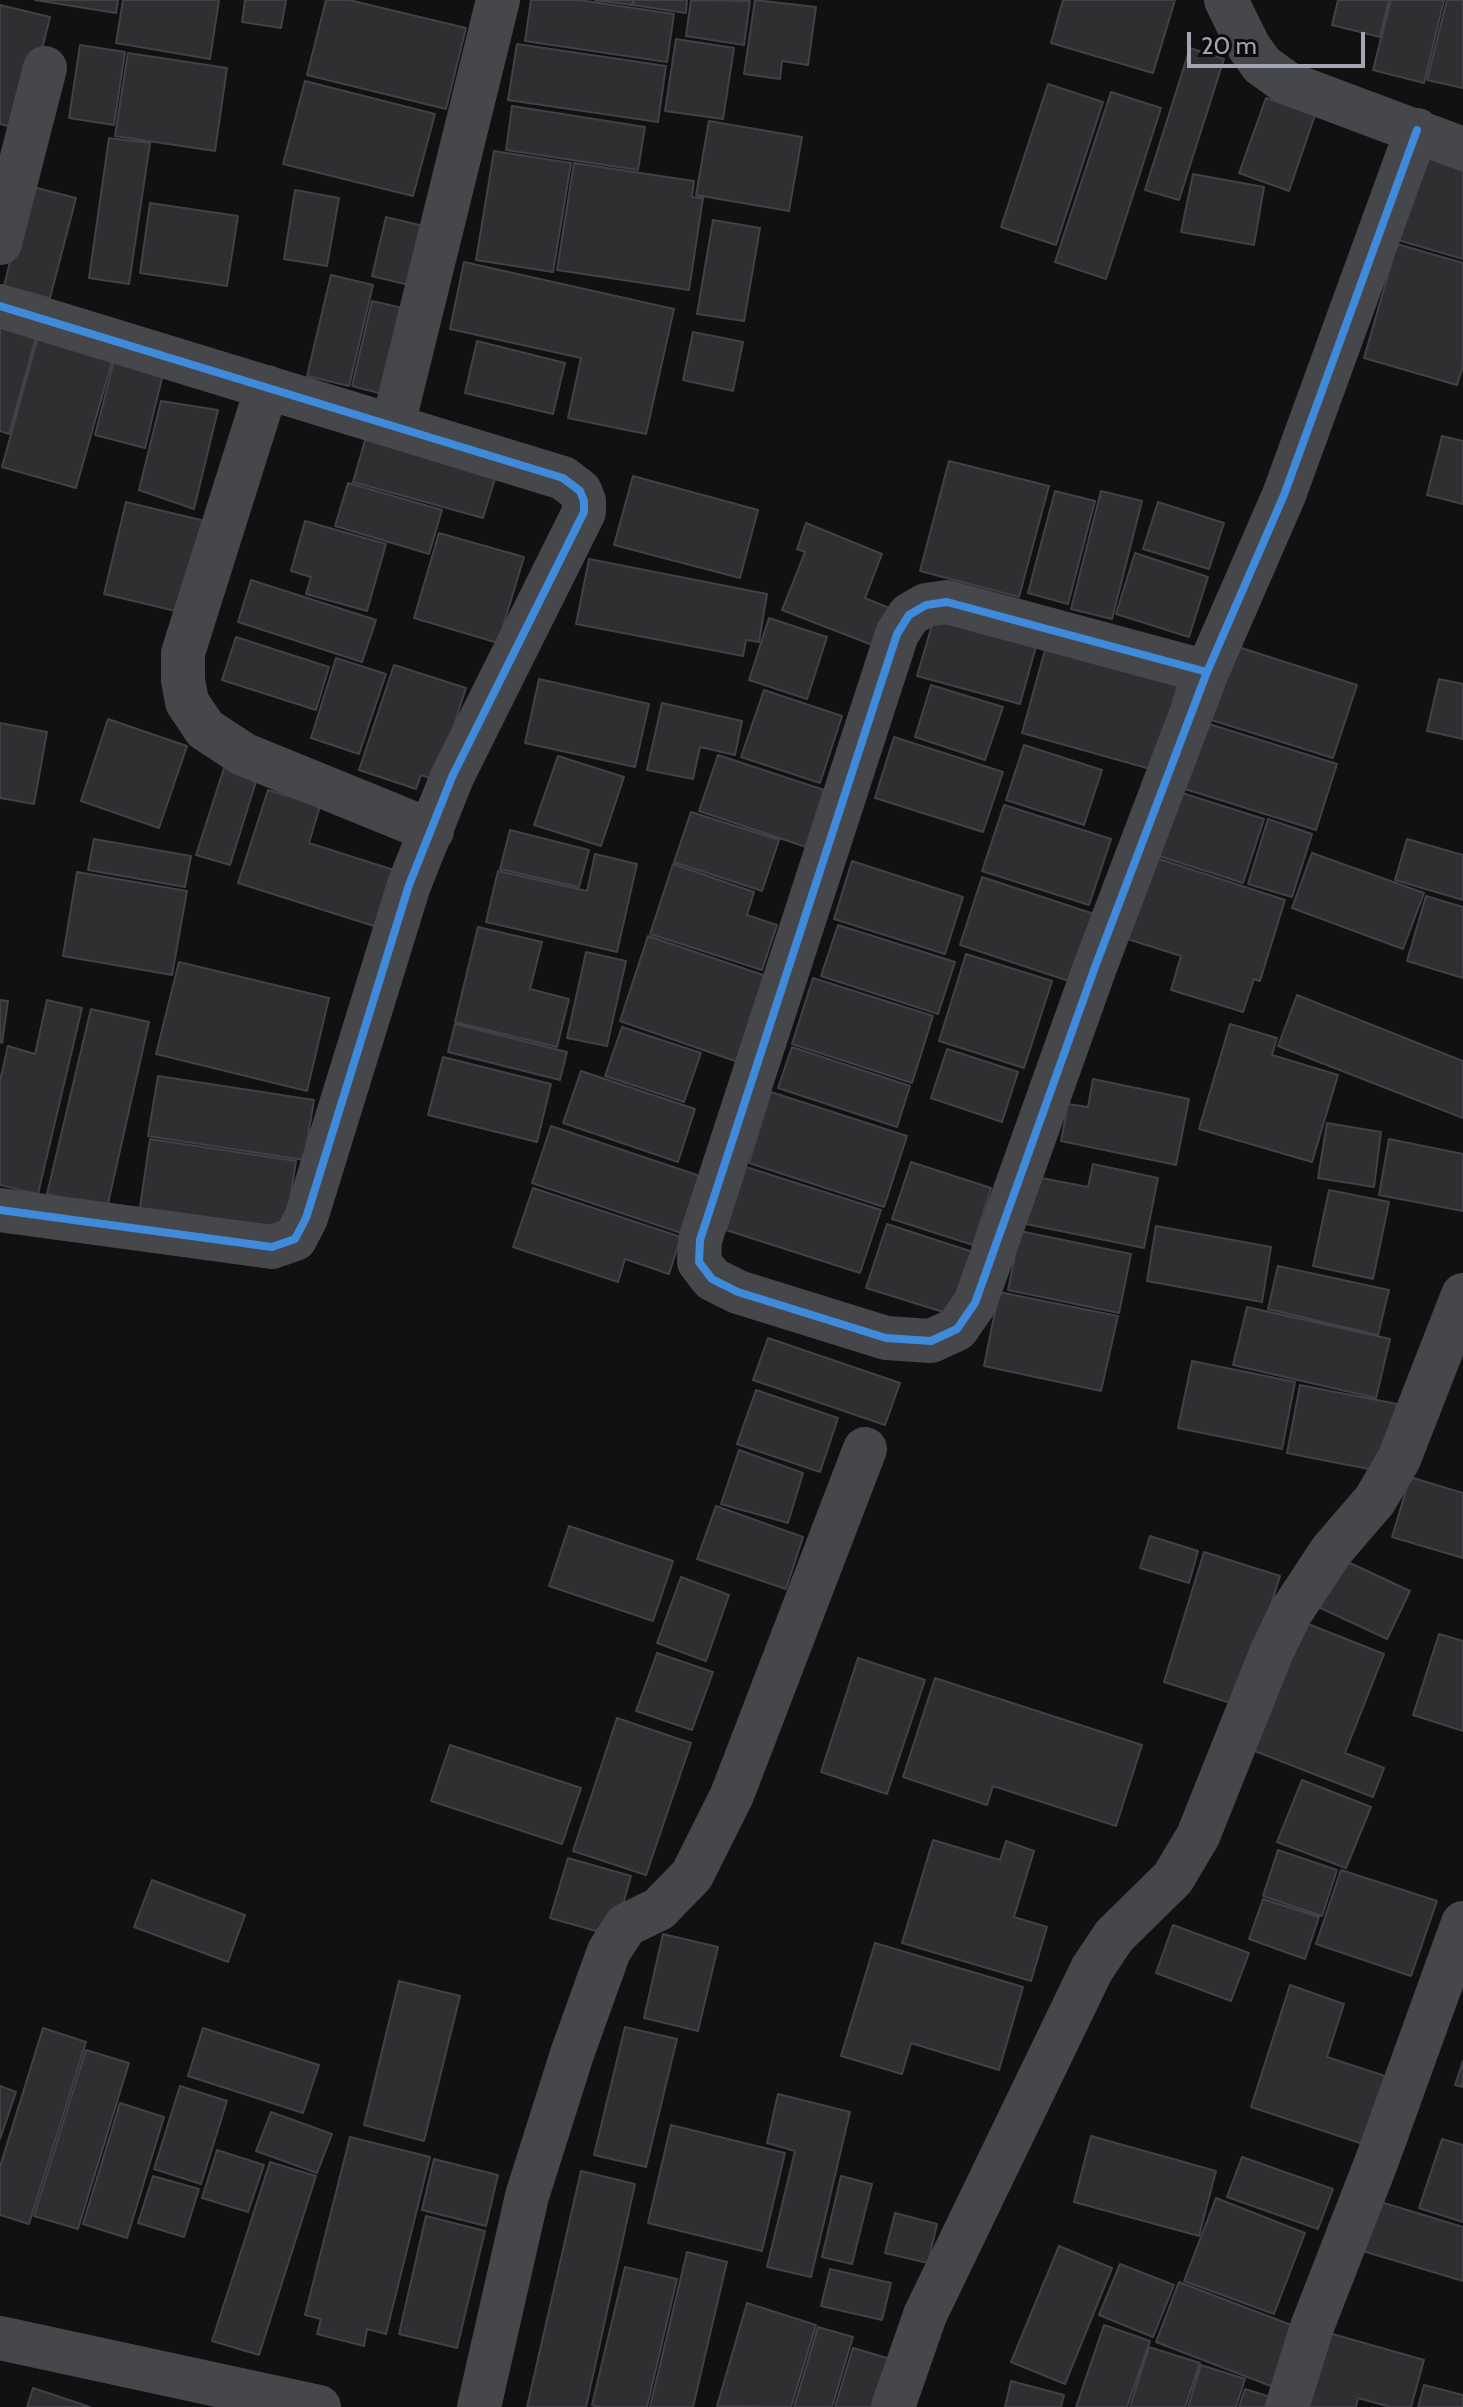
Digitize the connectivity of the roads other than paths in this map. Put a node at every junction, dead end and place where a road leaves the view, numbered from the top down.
1 (498, 0) edge
2 (1226, 0) edge
3 (45, 68) dead end
4 (1417, 130) junction
5 (1463, 149) edge
6 (0, 243) edge
7 (0, 306) edge
8 (267, 387) junction
9 (393, 425) junction
10 (1207, 672) junction
11 (432, 831) junction
12 (0, 1210) edge
13 (1463, 1295) edge
14 (865, 1449) dead end
15 (1463, 1923) edge
16 (0, 2338) edge
17 (319, 2407) edge
18 (479, 2407) edge
19 (893, 2407) edge
20 (1287, 2407) edge

1 - 9 street
2 - 4 street
3 - 6 street
4 - 5 street
4 - 10 street
7 - 8 street
8 - 9 street
8 - 11 street
9 - 11 street
10 - 10 street
11 - 12 street
13 - 19 street
14 - 18 street
15 - 20 street
16 - 17 street

